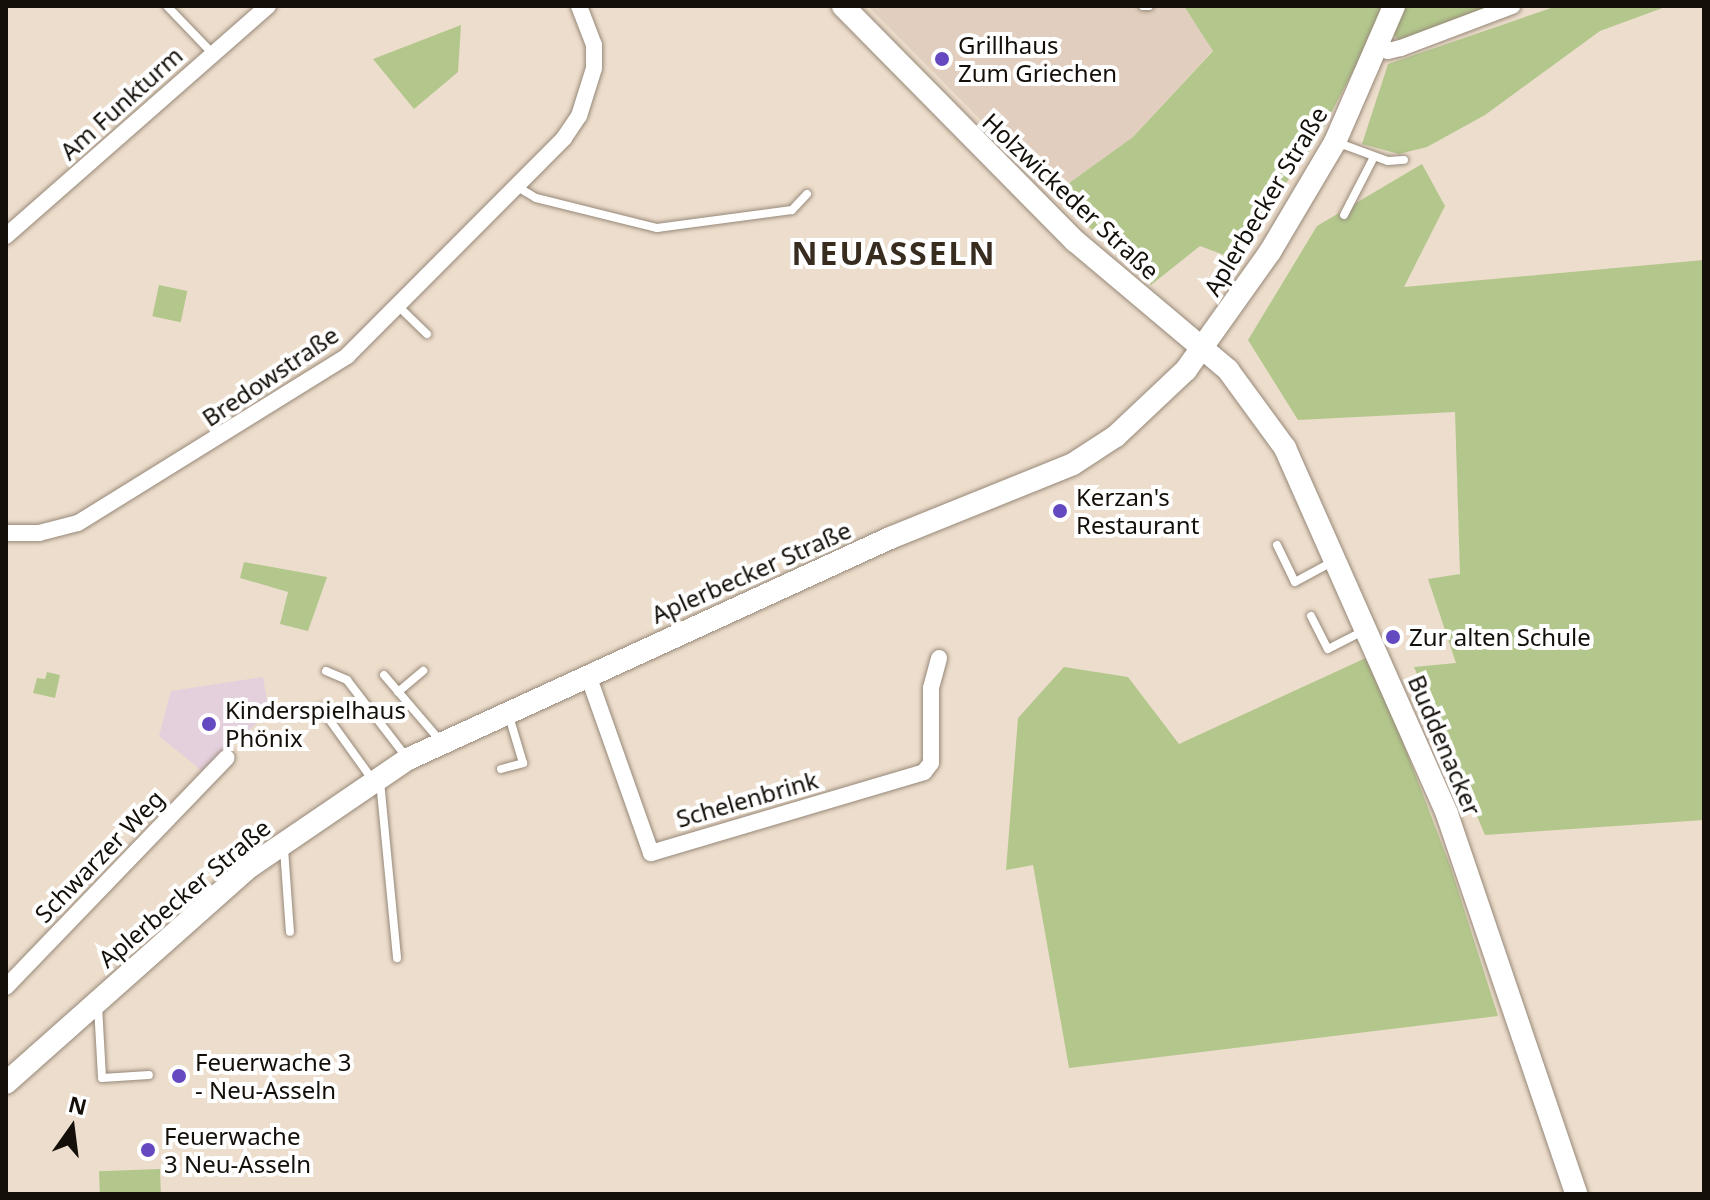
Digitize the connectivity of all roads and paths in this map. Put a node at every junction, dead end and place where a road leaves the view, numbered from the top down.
1 (167, 6) edge
2 (268, 6) edge
3 (579, 6) edge
4 (843, 6) edge
5 (1394, 6) edge
6 (1512, 6) edge
7 (1376, 45) junction
8 (213, 54) junction
9 (1335, 142) junction
10 (1374, 157) junction
11 (1404, 160) dead end
12 (516, 186) junction
13 (807, 194) dead end
14 (1344, 215) dead end
15 (6, 236) edge
16 (399, 307) junction
17 (427, 334) dead end
18 (1203, 349) junction
19 (6, 533) edge
20 (1277, 545) dead end
21 (1337, 559) junction
22 (1311, 616) dead end
23 (1368, 629) junction
24 (939, 658) dead end
25 (326, 671) dead end
26 (423, 671) dead end
27 (384, 675) dead end
28 (588, 675) junction
29 (398, 692) junction
30 (321, 708) dead end
31 (507, 712) junction
32 (443, 743) junction
33 (226, 758) dead end
34 (408, 759) junction
35 (501, 769) dead end
36 (376, 778) junction
37 (283, 842) junction
38 (290, 932) dead end
39 (397, 958) dead end
40 (8, 980) edge
41 (97, 1002) junction
42 (149, 1075) dead end
43 (6, 1083) edge
44 (1576, 1194) edge

1 - 8 lane
2 - 8 street, Am Funkturm
3 - 12 street, Bredowstraße
4 - 18 main road, Holzwickeder Straße
5 - 7 main road, Aplerbecker Straße
6 - 7 street
7 - 9 main road, Aplerbecker Straße
8 - 15 street, Am Funkturm
9 - 10 lane
9 - 18 main road, Aplerbecker Straße
10 - 11 lane
10 - 14 lane
12 - 13 lane
12 - 16 street, Bredowstraße
16 - 17 lane
16 - 19 street, Bredowstraße
18 - 21 main road, Buddenacker
18 - 28 main road, Aplerbecker Straße
20 - 21 lane
21 - 23 main road, Buddenacker
22 - 23 lane
23 - 44 main road, Buddenacker
24 - 28 street, Schelenbrink
25 - 34 lane
26 - 29 lane
27 - 29 lane
28 - 31 main road, Aplerbecker Straße
29 - 32 lane
30 - 36 lane
31 - 32 main road, Aplerbecker Straße
31 - 35 lane
32 - 34 main road, Aplerbecker Straße
33 - 40 street, Schwarzer Weg
34 - 36 main road, Aplerbecker Straße
36 - 37 main road, Aplerbecker Straße
36 - 39 lane
37 - 38 lane
37 - 41 main road, Aplerbecker Straße
41 - 42 lane
41 - 43 main road, Aplerbecker Straße

